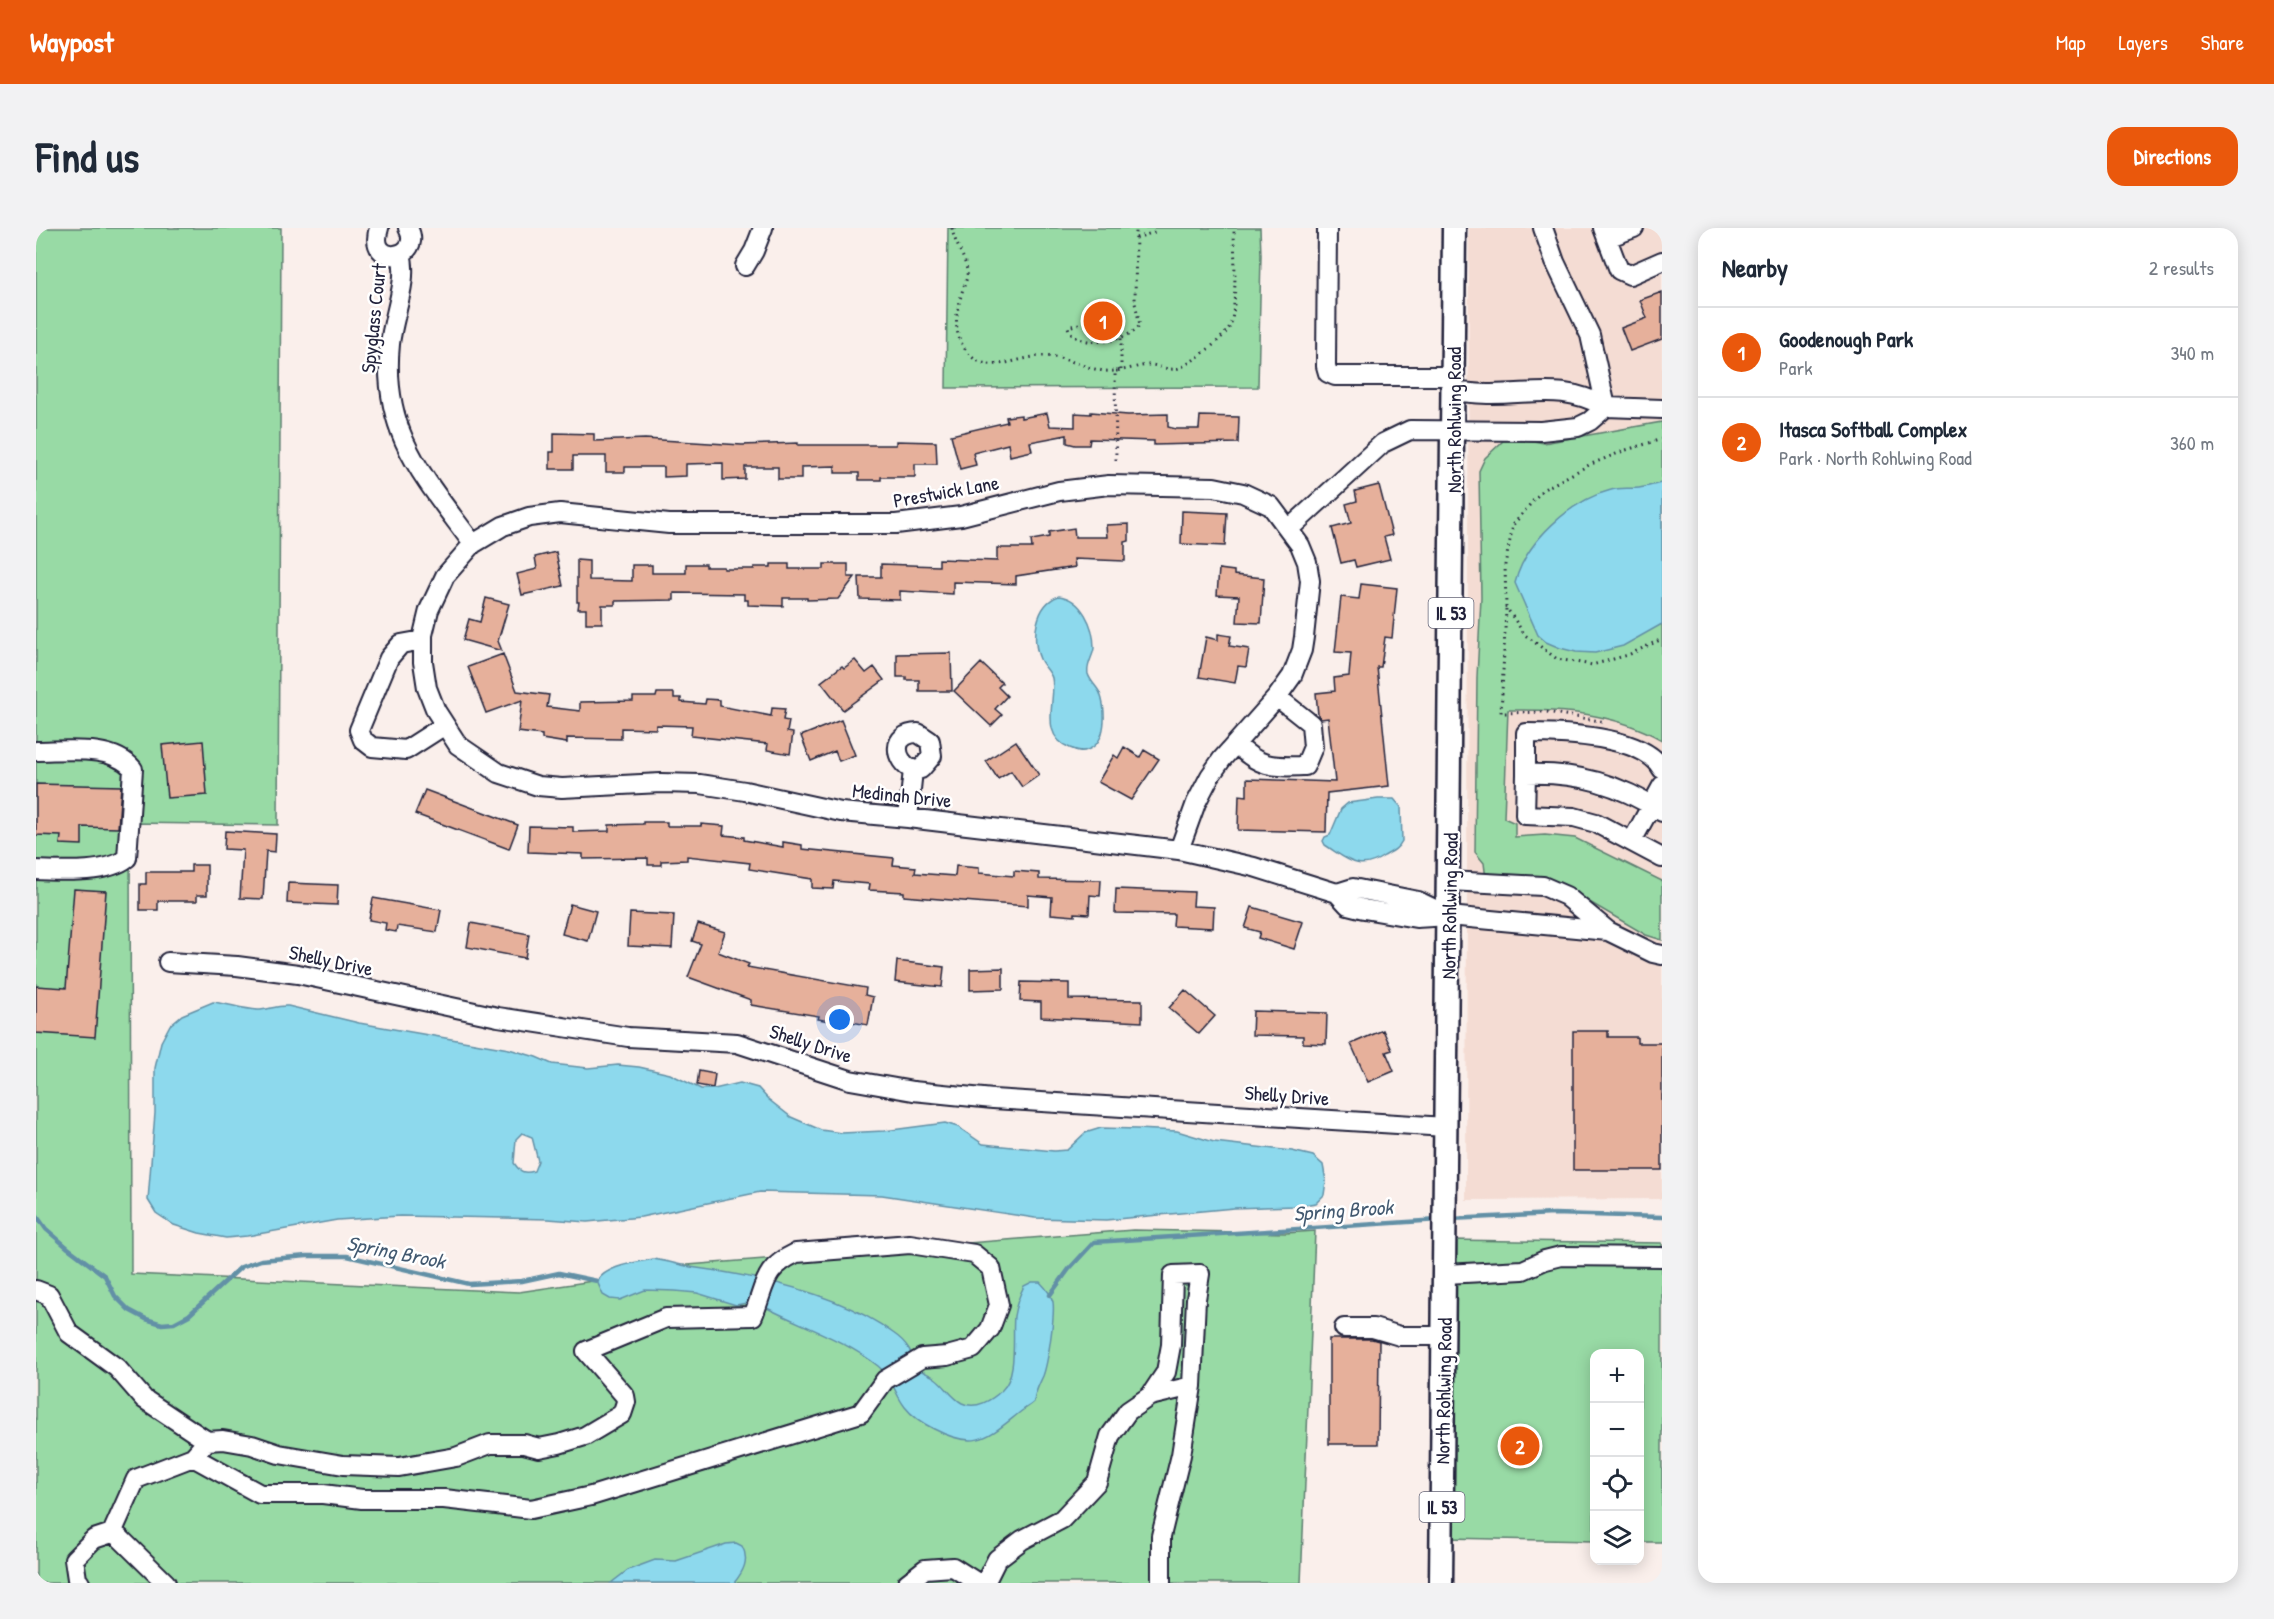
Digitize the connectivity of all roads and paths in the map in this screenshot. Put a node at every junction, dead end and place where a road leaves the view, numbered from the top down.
1 (379, 228) edge
2 (408, 228) edge
3 (762, 228) edge
4 (952, 228) edge
5 (1136, 228) edge
6 (1234, 228) edge
7 (1327, 228) edge
8 (1454, 228) edge
9 (1543, 228) edge
10 (1634, 228) edge
11 (1158, 231) dead end
12 (1605, 233) edge
13 (1136, 238) junction
14 (401, 254) junction
15 (1662, 261) edge
16 (745, 266) dead end
17 (1079, 324) dead end
18 (1121, 337) junction
19 (1115, 371) junction
20 (1120, 371) junction
21 (1453, 384) junction
22 (1606, 407) junction
23 (1662, 409) edge
24 (1453, 429) junction
25 (1662, 439) edge
26 (1116, 460) dead end
27 (1289, 529) junction
28 (473, 544) junction
29 (1506, 607) junction
30 (1662, 639) edge
31 (423, 640) junction
32 (1277, 697) junction
33 (1501, 713) dead end
34 (445, 725) junction
35 (1236, 744) junction
36 (36, 751) edge
37 (467, 752) joint
38 (1662, 769) edge
39 (914, 770) dead end
40 (1526, 774) junction
41 (1662, 786) edge
42 (1657, 808) edge
43 (908, 818) junction
44 (1632, 841) junction
45 (1179, 850) junction
46 (1662, 858) edge
47 (36, 870) edge
48 (1449, 881) junction
49 (1449, 916) junction
50 (1608, 932) junction
51 (1662, 955) edge
52 (168, 962) dead end
53 (1446, 1127) junction
54 (1662, 1257) edge
55 (1445, 1274) junction
56 (36, 1290) edge
57 (1344, 1328) dead end
58 (1444, 1336) junction
59 (1192, 1386) junction
60 (1150, 1396) junction
61 (207, 1441) junction
62 (193, 1458) junction
63 (112, 1533) junction
64 (80, 1583) edge
65 (166, 1583) edge
66 (907, 1583) edge
67 (978, 1583) edge
68 (985, 1583) edge
69 (1161, 1583) edge
70 (1441, 1583) edge

1 - 14 street, Spyglass Court
2 - 14 street, Spyglass Court
3 - 16 street
4 - 19 path
5 - 13 path
6 - 20 path
7 - 21 street
8 - 21 main road, North Rohlwing Road / IL 53
9 - 22 street
10 - 12 street
11 - 13 path
12 - 15 street
13 - 18 path
14 - 28 street, Spyglass Court
17 - 18 path
18 - 20 path
19 - 20 path
19 - 26 path
21 - 22 street
21 - 24 main road, North Rohlwing Road / IL 53
22 - 23 street
22 - 24 street
24 - 27 street
24 - 48 main road, North Rohlwing Road / IL 53
25 - 29 path
27 - 28 street, Prestwick Lane
27 - 32 street, Prestwick Lane
28 - 31 street, Prestwick Lane
29 - 30 path
29 - 33 path
31 - 34 street, Prestwick Lane
31 - 34 street
32 - 35 street, Prestwick Lane
32 - 35 street
34 - 37 street, Prestwick Lane
35 - 45 street, Prestwick Lane
36 - 47 street
37 - 43 street, Medinah Drive
38 - 40 street
39 - 43 street
40 - 42 street
40 - 44 street
41 - 42 street
42 - 44 street
43 - 45 street, Medinah Drive
44 - 46 street
45 - 49 street, Medinah Drive
48 - 49 main road, North Rohlwing Road / IL 53
48 - 50 street
49 - 50 street
49 - 53 main road, North Rohlwing Road / IL 53
50 - 51 street
52 - 53 street, Shelly Drive
53 - 55 main road, North Rohlwing Road / IL 53
54 - 55 street
55 - 58 main road, North Rohlwing Road / IL 53
56 - 61 street
57 - 58 street
58 - 70 main road, North Rohlwing Road / IL 53
59 - 60 street
59 - 60 street
59 - 69 street
60 - 68 street
61 - 62 street
61 - 62 street
62 - 63 street
63 - 64 street
63 - 65 street
66 - 67 street

